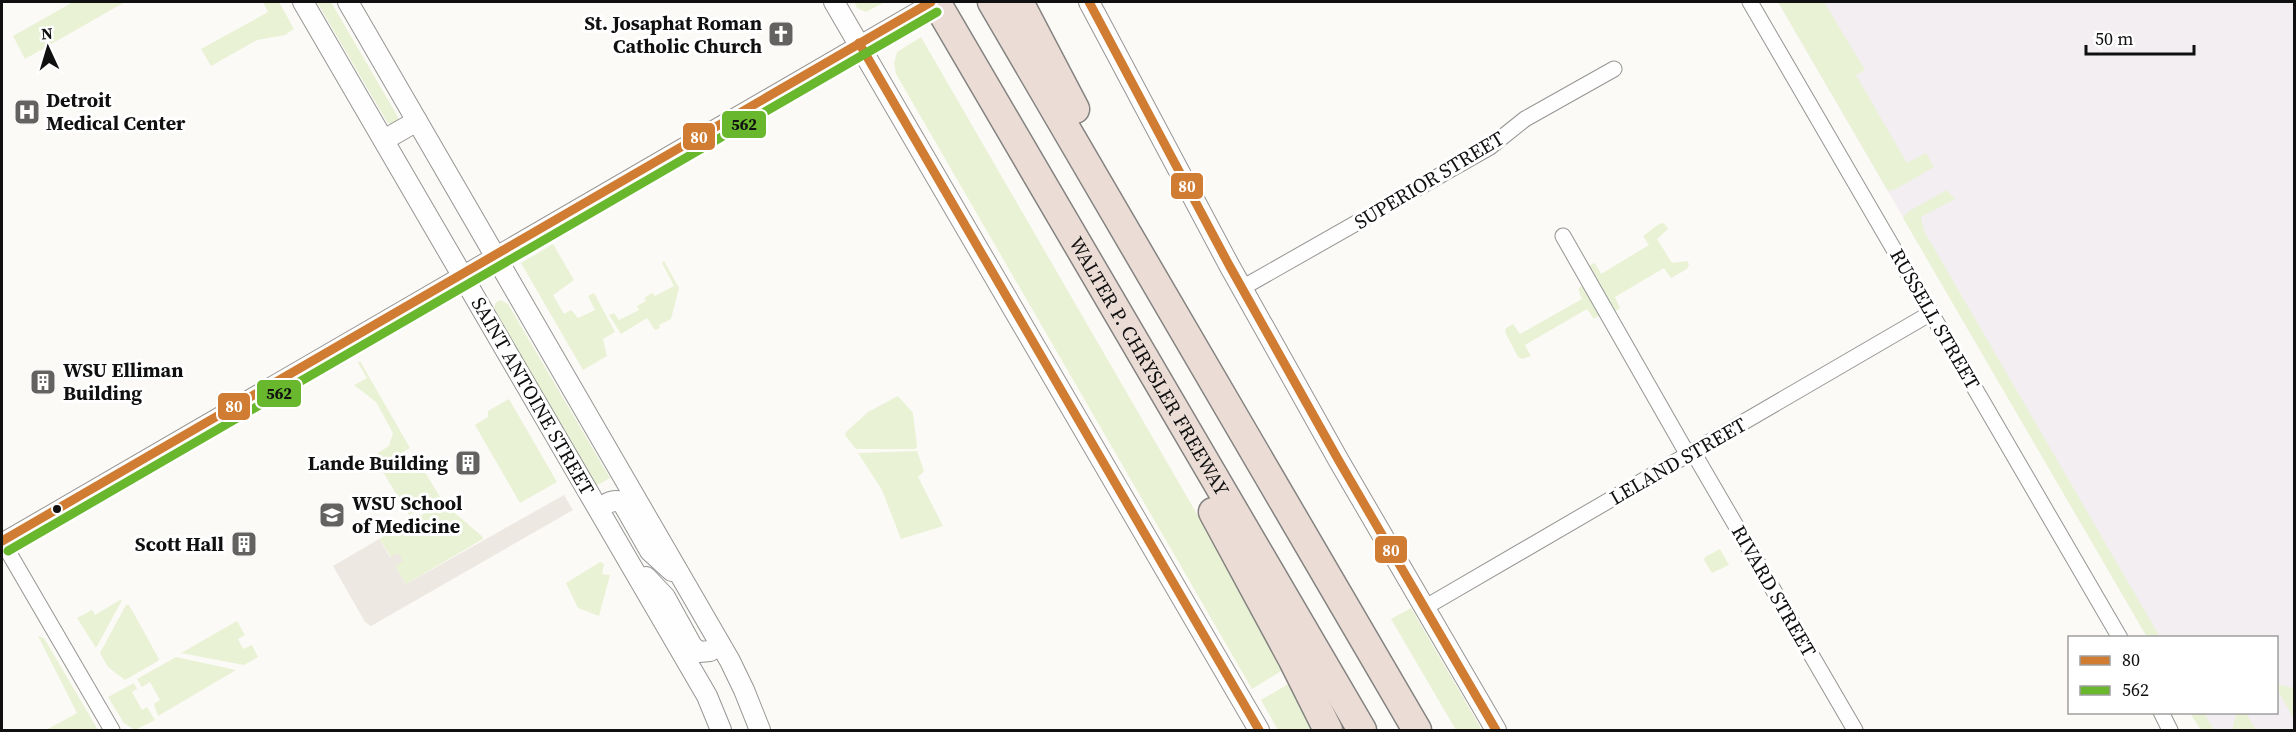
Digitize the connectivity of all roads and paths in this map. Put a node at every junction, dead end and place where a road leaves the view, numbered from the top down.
1 (303, 2) edge
2 (348, 2) edge
3 (834, 2) edge
4 (934, 2) edge
5 (992, 2) edge
6 (1019, 2) edge
7 (1089, 2) edge
8 (1750, 2) edge
9 (859, 43) junction
10 (1614, 69) dead end
11 (417, 121) junction
12 (384, 140) junction
13 (1104, 195) junction
14 (1563, 236) dead end
15 (494, 255) junction
16 (462, 274) junction
17 (1242, 288) junction
18 (1931, 313) junction
19 (1177, 411) junction
20 (1690, 453) junction
21 (599, 509) junction
22 (2, 541) edge
23 (627, 558) junction
24 (685, 582) junction
25 (1424, 608) junction
26 (2119, 636) edge
27 (720, 644) junction
28 (2162, 714) edge
29 (1410, 720) edge
30 (112, 730) edge
31 (721, 730) edge
32 (760, 730) edge
33 (1259, 730) edge
34 (1328, 730) edge
35 (1362, 730) edge
36 (1426, 730) edge
37 (1496, 730) edge
38 (1855, 730) edge
39 (2170, 730) edge

1 - 12 street, SAINT ANTOINE STREET
2 - 11 street, SAINT ANTOINE STREET
3 - 9 street
4 - 9 street
4 - 19 highway, WALTER P. CHRYSLER FREEWAY
5 - 13 highway
6 - 13 highway
7 - 17 street
8 - 18 street, RUSSELL STREET
9 - 15 street
9 - 33 street
10 - 17 street, SUPERIOR STREET
11 - 12 street
11 - 15 street, SAINT ANTOINE STREET
12 - 16 street, SAINT ANTOINE STREET
13 - 29 highway
14 - 20 street, RIVARD STREET
15 - 16 street
15 - 24 street, SAINT ANTOINE STREET
16 - 21 street, SAINT ANTOINE STREET
16 - 22 street
17 - 25 street
18 - 20 street, LELAND STREET
18 - 26 street, RUSSELL STREET
19 - 34 highway
19 - 35 highway, WALTER P. CHRYSLER FREEWAY
20 - 25 street, LELAND STREET
20 - 38 street, RIVARD STREET
21 - 23 street, SAINT ANTOINE STREET
21 - 24 street
22 - 30 street
23 - 27 street
23 - 31 street, SAINT ANTOINE STREET
24 - 27 street, SAINT ANTOINE STREET
25 - 37 street
27 - 32 street, SAINT ANTOINE STREET
28 - 39 street
29 - 36 highway

